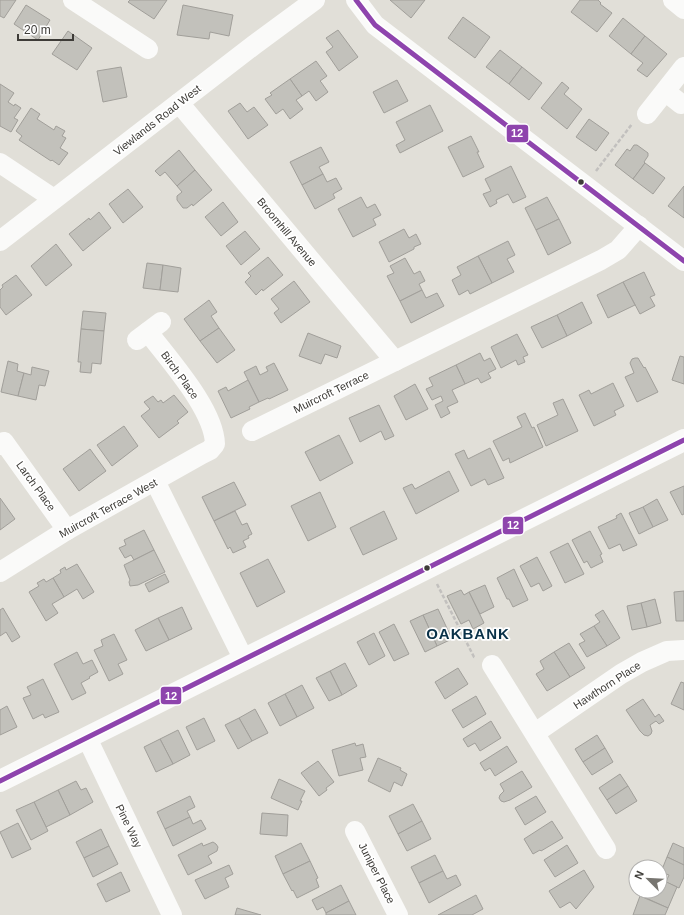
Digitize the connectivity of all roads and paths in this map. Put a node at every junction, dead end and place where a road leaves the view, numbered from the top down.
1 (73, 0) edge
2 (315, 0) edge
3 (356, 0) edge
4 (673, 0) edge
5 (684, 9) edge
6 (148, 49) dead end
7 (684, 67) edge
8 (666, 92) junction
9 (179, 103) junction
10 (681, 104) dead end
11 (647, 114) joint
12 (0, 163) edge
13 (585, 185) junction
14 (54, 200) junction
15 (639, 226) junction
16 (0, 241) edge
17 (684, 261) edge
18 (149, 331) dead end
19 (395, 361) junction
20 (252, 431) dead end
21 (6, 440) edge
22 (684, 440) edge
23 (215, 444) joint
24 (155, 482) junction
25 (68, 530) junction
26 (428, 567) junction
27 (0, 572) edge
28 (684, 650) edge
29 (244, 660) junction
30 (492, 665) joint
31 (534, 733) junction
32 (87, 738) junction
33 (0, 781) edge
34 (356, 831) dead end
35 (606, 849) dead end
36 (172, 915) edge
37 (398, 915) edge

1 - 6 street
2 - 9 street, Viewlands Road West
3 - 13 street
4 - 5 street
7 - 8 street
8 - 10 street
8 - 11 street
9 - 14 street, Viewlands Road West
9 - 19 street, Broomhill Avenue
11 - 13 path
12 - 14 street
13 - 15 street
14 - 16 street, Viewlands Road West
15 - 17 street
15 - 19 street, Muircroft Terrace
18 - 23 street, Birch Place
19 - 20 street, Muircroft Terrace
21 - 25 street, Larch Place
22 - 26 street
23 - 24 street, Muircroft Terrace West
24 - 25 street, Muircroft Terrace West
24 - 29 street
25 - 27 street, Muircroft Terrace West
26 - 29 street
26 - 30 path
28 - 31 street, Hawthorn Place
29 - 32 street
30 - 31 street
31 - 35 street
32 - 33 street
32 - 36 street, Pine Way
34 - 37 street, Juniper Place

